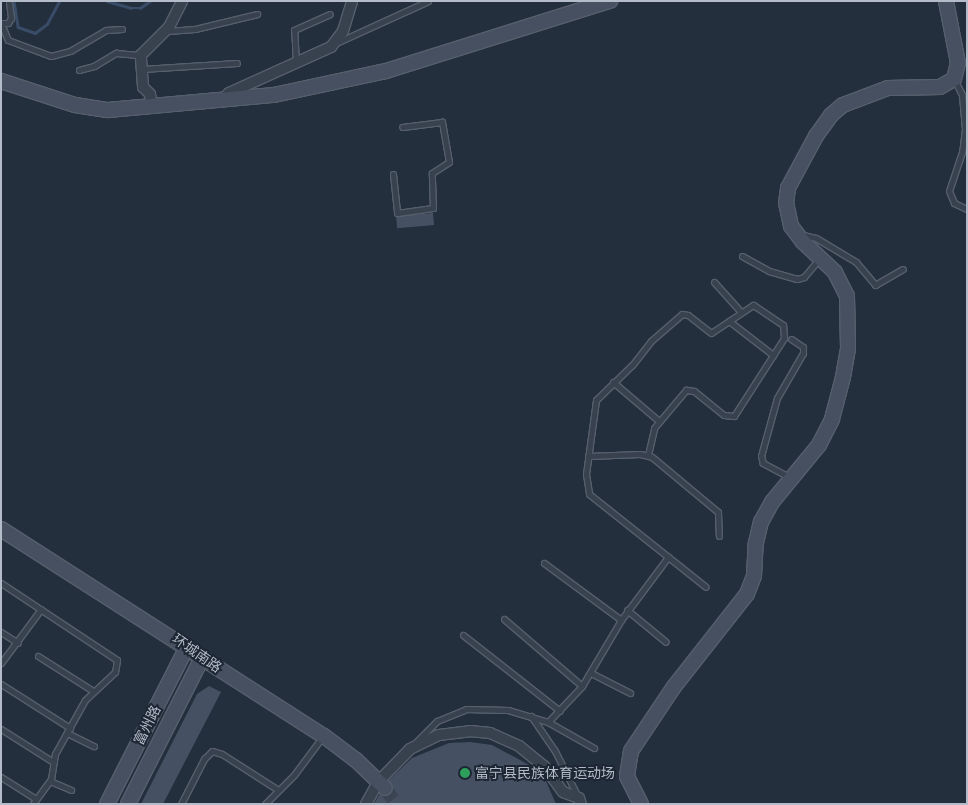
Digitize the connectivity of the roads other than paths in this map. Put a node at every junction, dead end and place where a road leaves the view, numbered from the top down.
1 (9, 1) edge
2 (182, 1) edge
3 (352, 1) edge
4 (428, 1) edge
5 (610, 1) edge
6 (946, 1) edge
7 (257, 14) dead end
8 (330, 14) dead end
9 (1, 23) edge
10 (122, 29) dead end
11 (165, 31) junction
12 (336, 43) junction
13 (141, 55) junction
14 (237, 64) dead end
15 (296, 64) junction
16 (140, 69) junction
17 (79, 70) dead end
18 (954, 79) junction
19 (1, 82) edge
20 (221, 101) junction
21 (152, 108) junction
22 (402, 127) dead end
23 (393, 174) dead end
24 (967, 209) edge
25 (796, 235) junction
26 (742, 256) dead end
27 (821, 257) junction
28 (903, 269) dead end
29 (714, 282) dead end
30 (741, 312) junction
31 (729, 321) junction
32 (791, 340) dead end
33 (773, 355) junction
34 (613, 382) junction
35 (659, 421) junction
36 (648, 455) junction
37 (588, 456) junction
38 (792, 479) junction
39 (1, 528) edge
40 (719, 536) dead end
41 (668, 557) junction
42 (544, 563) dead end
43 (1, 583) edge
44 (706, 586) dead end
45 (41, 609) junction
46 (627, 610) junction
47 (504, 619) dead end
48 (621, 620) junction
49 (1, 632) edge
50 (463, 636) dead end
51 (666, 642) dead end
52 (18, 643) junction
53 (186, 647) junction
54 (38, 656) dead end
55 (202, 658) junction
56 (1, 663) edge
57 (591, 673) junction
58 (1, 684) edge
59 (582, 686) junction
60 (93, 691) junction
61 (630, 693) dead end
62 (560, 711) junction
63 (531, 715) junction
64 (548, 722) junction
65 (1, 729) edge
66 (68, 731) junction
67 (324, 736) junction
68 (94, 746) dead end
69 (594, 748) dead end
70 (410, 749) junction
71 (53, 762) junction
72 (1, 777) edge
73 (50, 780) junction
74 (382, 784) junction
75 (70, 790) dead end
76 (278, 790) junction
77 (34, 801) edge
78 (580, 801) edge
79 (269, 802) edge
80 (107, 804) edge
81 (128, 804) edge
82 (181, 804) edge
83 (366, 804) edge
84 (641, 804) edge

1 - 9 lane
2 - 11 street
3 - 12 street
4 - 12 lane
5 - 20 main road
6 - 18 main road
7 - 11 lane
8 - 15 lane
9 - 10 lane
11 - 13 street
12 - 15 street
13 - 16 street
13 - 17 lane
14 - 16 lane
15 - 20 street
16 - 21 street
18 - 24 lane
18 - 25 main road
19 - 21 main road
20 - 21 main road
22 - 23 lane
25 - 27 main road
25 - 28 lane
26 - 27 lane
27 - 38 main road
29 - 30 lane
30 - 31 lane
30 - 33 lane
31 - 33 lane
31 - 34 lane
32 - 38 lane
33 - 35 lane
34 - 35 lane
34 - 37 lane
35 - 36 lane
36 - 37 lane
36 - 40 lane
37 - 41 lane
38 - 84 main road
39 - 53 main road, 环城南路
41 - 44 lane
41 - 46 lane
42 - 48 lane
43 - 45 lane
45 - 52 lane
45 - 60 lane
46 - 48 lane
46 - 51 lane
47 - 59 lane
48 - 57 lane
49 - 52 lane
50 - 62 lane
52 - 56 lane
53 - 55 main road, 环城南路
53 - 80 main road, 富州路
54 - 60 lane
55 - 67 main road, 环城南路
55 - 81 main road, 富州路
57 - 59 lane
57 - 61 lane
58 - 66 lane
59 - 62 lane
60 - 66 lane
62 - 64 lane
63 - 64 lane
63 - 70 lane
63 - 78 lane
64 - 69 lane
65 - 71 lane
66 - 68 lane
66 - 71 lane
67 - 74 main road, 环城南路
67 - 76 lane
70 - 74 street
70 - 78 street
71 - 73 lane
72 - 77 lane
73 - 75 lane
73 - 77 lane
74 - 83 street
76 - 79 lane
76 - 82 lane

